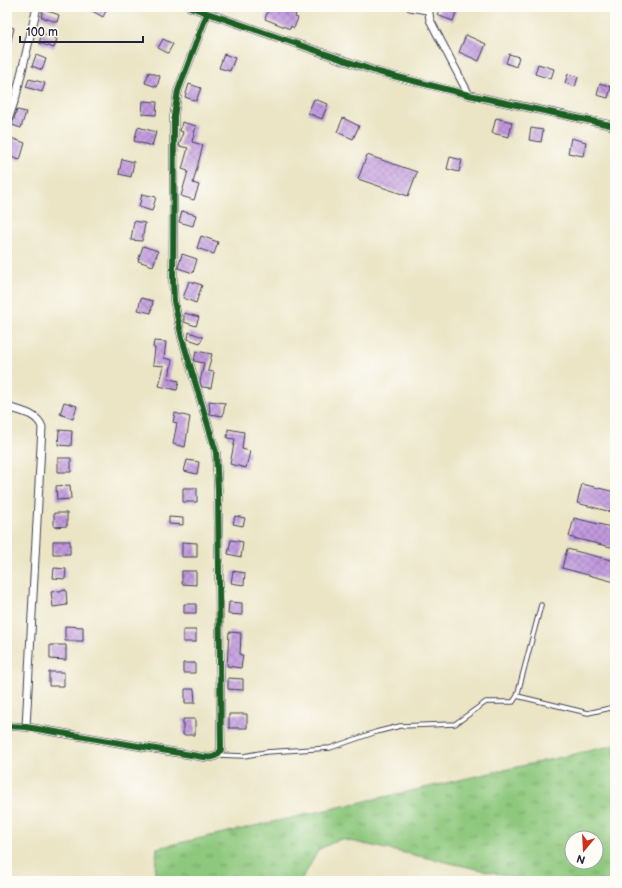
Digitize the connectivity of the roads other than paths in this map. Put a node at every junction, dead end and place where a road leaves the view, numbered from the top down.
1 (37, 7) edge
2 (190, 7) edge
3 (410, 7) edge
4 (428, 8) edge
5 (207, 14) junction
6 (469, 95) junction
7 (7, 123) edge
8 (615, 126) edge
9 (7, 407) edge
10 (541, 605) dead end
11 (517, 696) junction
12 (615, 707) edge
13 (7, 726) edge
14 (26, 727) junction
15 (218, 755) junction

1 - 7 street
2 - 5 street
3 - 4 street
4 - 6 street
5 - 6 street
5 - 15 street
6 - 8 street
9 - 14 street
10 - 11 lane
11 - 12 lane
11 - 15 lane
13 - 14 street
14 - 15 street

